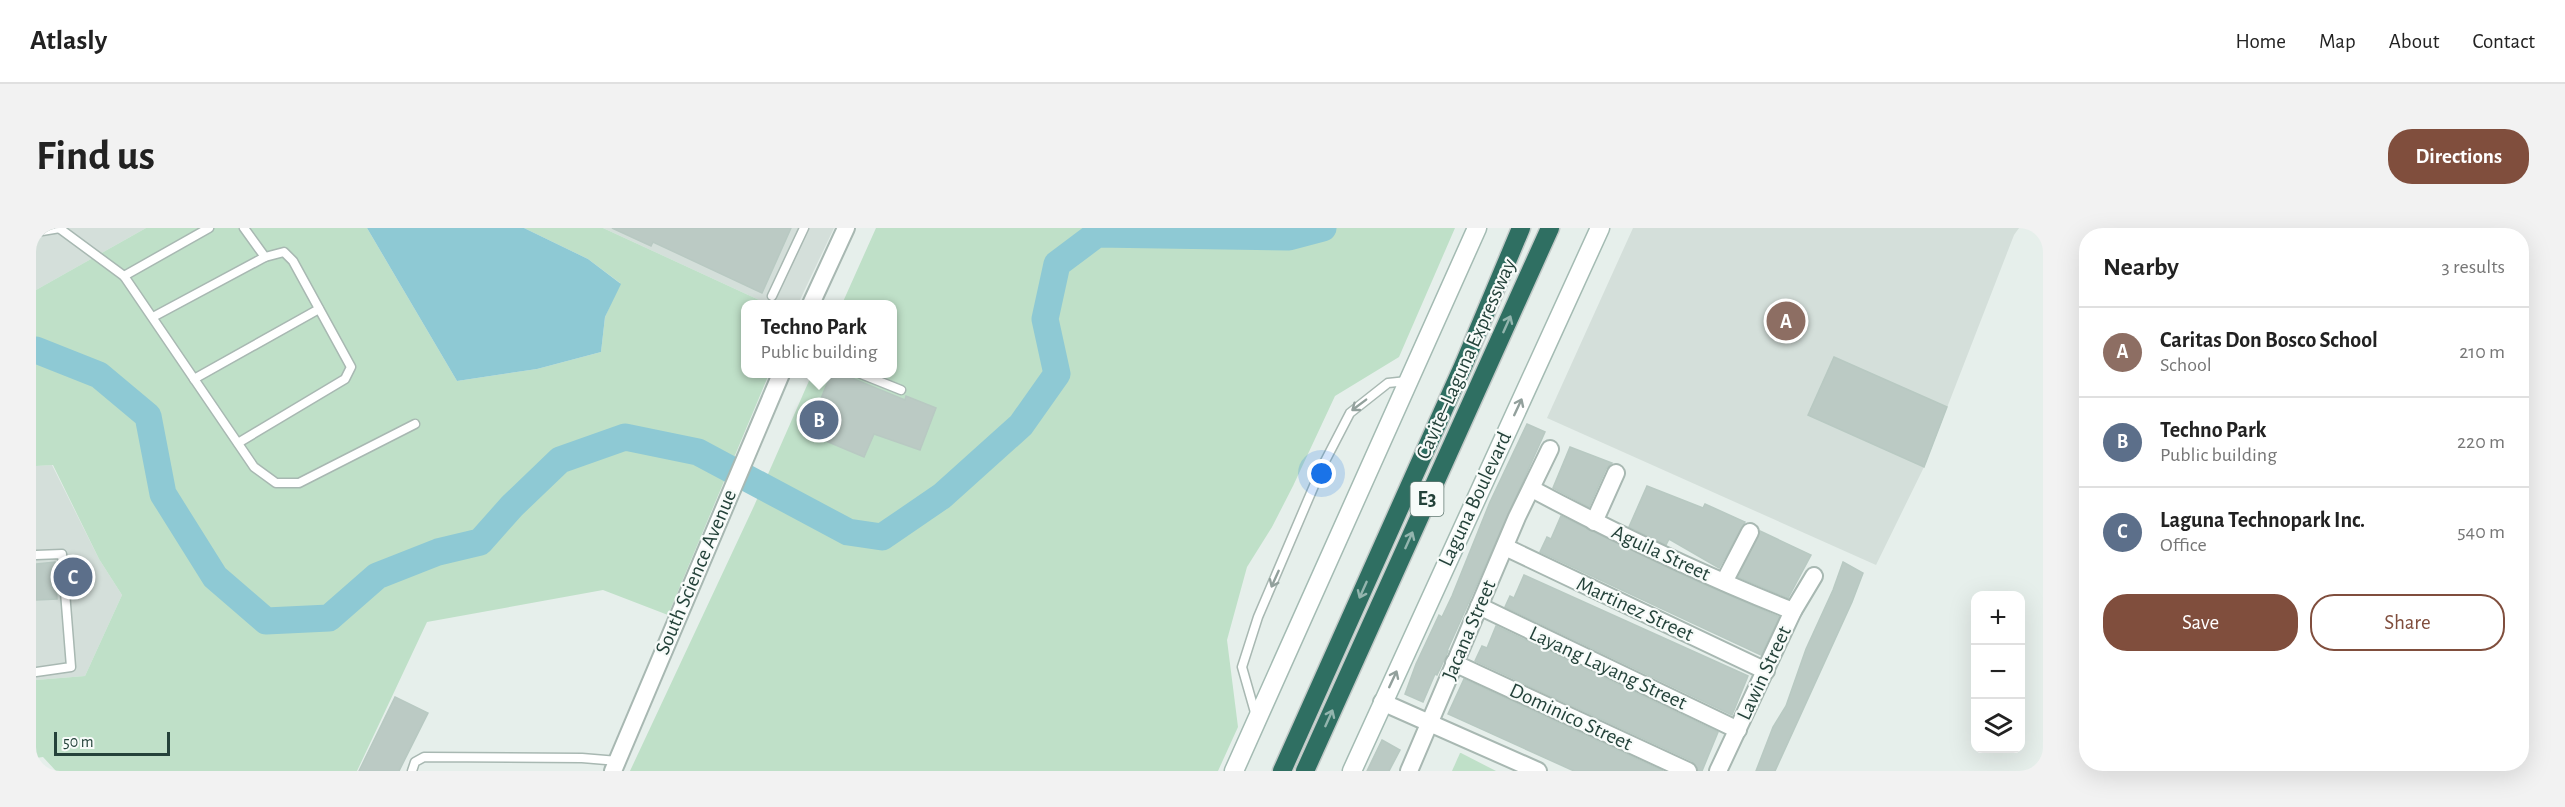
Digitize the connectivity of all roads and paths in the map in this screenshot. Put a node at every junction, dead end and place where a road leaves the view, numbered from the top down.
1 (59, 228) edge
2 (208, 228) edge
3 (244, 228) edge
4 (804, 228) edge
5 (846, 228) edge
6 (1477, 228) edge
7 (1521, 228) edge
8 (1550, 228) edge
9 (1600, 228) edge
10 (36, 232) edge
11 (265, 257) junction
12 (124, 276) junction
13 (772, 296) dead end
14 (813, 300) edge
15 (319, 309) junction
16 (153, 317) junction
17 (779, 378) edge
18 (871, 378) edge
19 (194, 379) junction
20 (1410, 380) junction
21 (901, 390) dead end
22 (415, 424) dead end
23 (238, 443) junction
24 (1550, 449) dead end
25 (1616, 473) dead end
26 (1532, 489) junction
27 (1594, 522) junction
28 (1750, 532) dead end
29 (1505, 547) junction
30 (36, 555) edge
31 (1814, 576) dead end
32 (1724, 582) junction
33 (1479, 606) junction
34 (1793, 611) junction
35 (1454, 663) junction
36 (1766, 671) junction
37 (36, 672) edge
38 (1382, 702) junction
39 (1257, 721) junction
40 (1430, 723) junction
41 (1738, 730) junction
42 (615, 766) edge
43 (412, 771) edge
44 (1234, 771) edge
45 (1282, 771) edge
46 (1305, 771) edge
47 (1352, 771) edge
48 (1409, 771) edge
49 (1538, 771) edge
50 (1688, 771) edge
51 (1718, 771) edge

1 - 10 lane
1 - 12 lane
2 - 12 lane
3 - 11 lane
4 - 13 lane
5 - 14 street
6 - 20 main road
7 -> 45 highway, Cavite–Laguna Expressway / E3
46 -> 8 highway, Cavite–Laguna Expressway / E3
38 -> 9 main road, Laguna Boulevard
11 - 15 lane
11 - 16 lane
12 - 16 lane
15 - 19 lane
15 - 23 lane
16 - 19 lane
17 - 42 street, South Science Avenue
18 - 21 lane
19 - 23 lane
20 - 39 main road
20 -> 39 lane
22 - 23 lane
24 - 26 street, Jacana Street
25 - 27 street
26 - 27 street, Aguila Street
26 - 29 street, Jacana Street
27 - 32 street, Aguila Street
28 - 32 street
29 - 33 street, Jacana Street
29 - 36 street, Martinez Street
30 - 37 lane
31 - 34 street, Lawin Street
32 - 34 street, Aguila Street
33 - 35 street, Jacana Street
33 - 41 street, Layang Layang Street
34 - 36 street, Lawin Street
35 - 40 street, Jacana Street
35 - 50 street, Dominico Street
36 - 41 street, Lawin Street
38 - 40 street
38 - 47 main road, Laguna Boulevard
39 - 44 main road
40 - 48 street, Jacana Street
40 - 49 street
41 - 51 street, Lawin Street
42 - 43 lane

